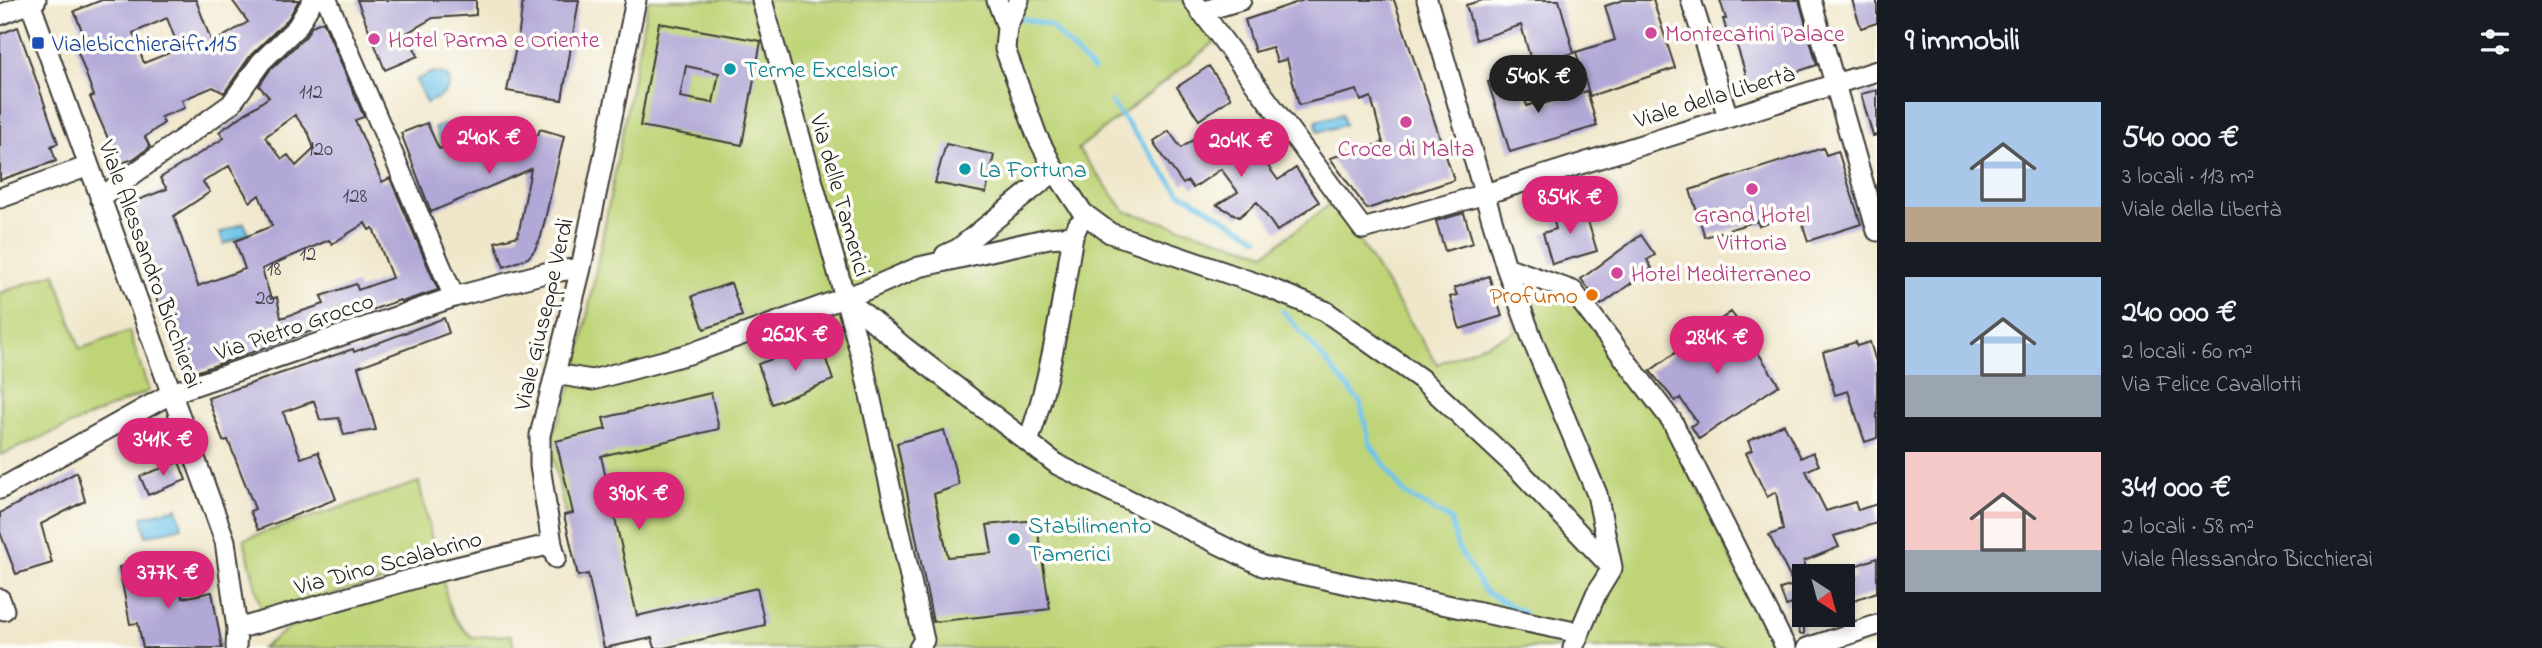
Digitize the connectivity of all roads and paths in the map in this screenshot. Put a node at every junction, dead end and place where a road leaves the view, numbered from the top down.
1 (313, 0) edge
2 (327, 0) edge
3 (636, 0) edge
4 (762, 0) edge
5 (997, 0) edge
6 (1019, 0) edge
7 (1241, 0) edge
8 (1427, 0) edge
9 (1691, 0) edge
10 (1811, 0) edge
11 (32, 1) edge
12 (1197, 6) edge
13 (0, 15) edge
14 (1007, 27) junction
15 (1877, 71) edge
16 (1836, 84) junction
17 (1728, 117) junction
18 (89, 166) junction
19 (1055, 171) junction
20 (1485, 194) junction
21 (0, 198) edge
22 (100, 198) junction
23 (1083, 213) junction
24 (1877, 231) edge
25 (1073, 236) junction
26 (919, 267) junction
27 (1506, 267) junction
28 (582, 268) junction
29 (454, 297) junction
30 (836, 301) junction
31 (555, 374) junction
32 (172, 393) junction
33 (1028, 442) junction
34 (0, 489) edge
35 (554, 551) joint
36 (1612, 568) junction
37 (1877, 625) edge
38 (237, 639) edge
39 (1576, 640) edge
40 (919, 648) edge
41 (1786, 648) edge
42 (1807, 648) edge

1 - 22 street
2 - 29 street
3 - 28 street, Viale Giuseppe Verdi
4 - 30 street, Via delle Tamerici
5 - 14 street
6 - 14 street
7 - 12 street
8 - 20 street
9 - 17 street
10 - 16 street
11 - 13 street
11 - 18 street, Viale Alessandro Bicchierai
12 - 20 street, Viale della Libertà
14 - 19 street
15 - 16 street, Viale della Libertà
16 - 17 street, Viale della Libertà
16 - 24 street
17 - 20 street, Viale della Libertà
18 - 21 street
18 - 22 street, Viale Alessandro Bicchierai
19 - 23 street
19 - 26 street
20 - 27 street
22 - 32 street, Viale Alessandro Bicchierai
23 - 25 street
23 - 36 street
25 - 26 street
25 - 33 street
26 - 30 street
27 - 36 street
27 - 41 street
28 - 29 street, Via Pietro Grocco
28 - 31 street, Viale Giuseppe Verdi
29 - 32 street, Via Pietro Grocco
30 - 31 street
30 - 33 street
30 - 40 street, Via delle Tamerici
31 - 35 street, Viale Giuseppe Verdi
32 - 34 street, Via Pietro Grocco
32 - 38 street, Viale Alessandro Bicchierai
33 - 39 street
35 - 38 street, Via Dino Scalabrino
36 - 39 street
37 - 42 street

